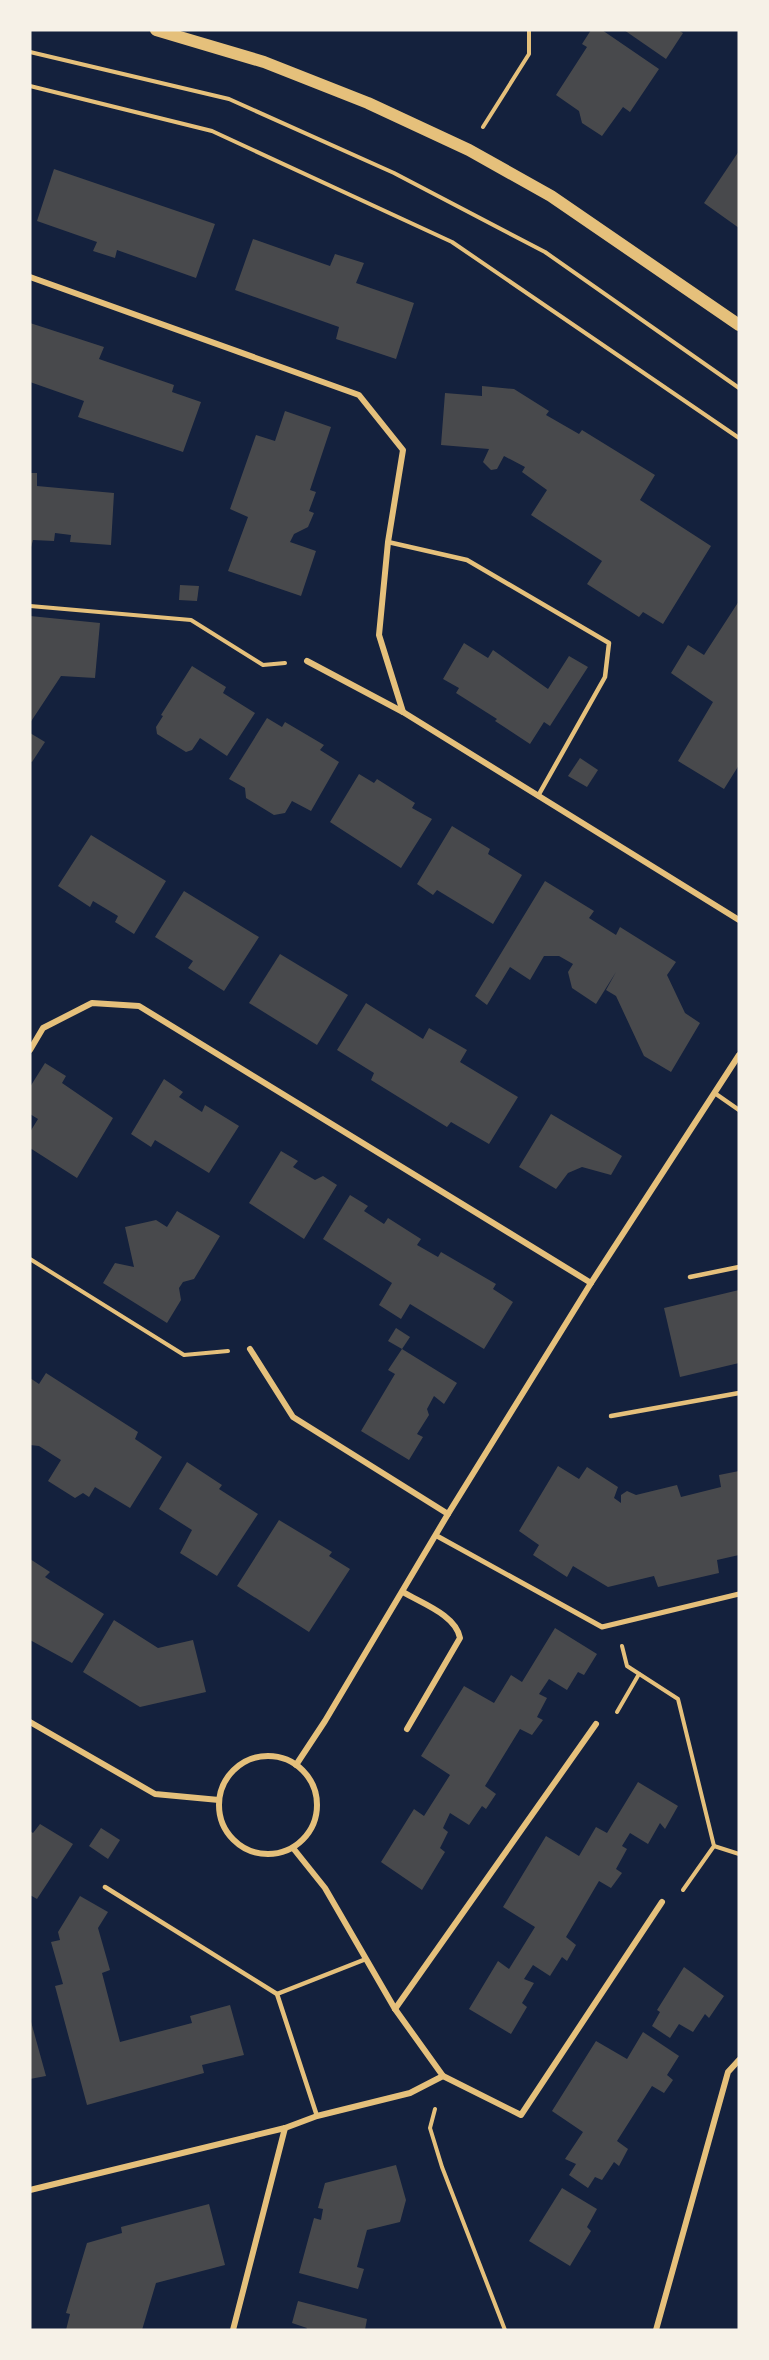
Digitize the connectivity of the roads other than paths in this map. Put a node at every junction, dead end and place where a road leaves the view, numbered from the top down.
1 (156, 30) edge
2 (30, 276) edge
3 (739, 325) edge
4 (388, 542) junction
5 (307, 661) road end
6 (403, 712) junction
7 (538, 796) junction
8 (739, 920) edge
9 (30, 1050) edge
10 (739, 1055) edge
11 (716, 1094) junction
12 (739, 1110) edge
13 (739, 1267) edge
14 (690, 1277) dead end
15 (591, 1283) junction
16 (250, 1349) road end
17 (739, 1393) edge
18 (611, 1416) dead end
19 (448, 1514) junction
20 (437, 1536) junction
21 (403, 1592) junction
22 (739, 1594) edge
23 (30, 1722) edge
24 (597, 1724) road end
25 (406, 1729) dead end
26 (296, 1765) junction
27 (219, 1800) junction
28 (294, 1848) junction
29 (105, 1887) dead end
30 (662, 1902) road end
31 (366, 1959) junction
32 (277, 1995) junction
33 (394, 2008) junction
34 (739, 2060) edge
35 (443, 2076) junction
36 (317, 2116) junction
37 (285, 2128) junction
38 (30, 2190) edge
39 (233, 2330) edge
40 (656, 2330) edge

1 - 3 main road
2 - 4 street
4 - 6 street
4 - 7 lane
5 - 6 street
6 - 7 street
7 - 8 street
9 - 15 street
10 - 11 street
11 - 12 lane
11 - 15 street
13 - 14 lane
15 - 19 street
16 - 19 street
17 - 18 lane
19 - 20 street
20 - 21 street
20 - 22 street
21 - 25 street
21 - 26 street
23 - 27 street
24 - 33 street
26 - 27 street
26 - 28 street
27 - 28 street
28 - 31 street
29 - 32 lane
30 - 35 street
31 - 32 lane
31 - 33 street
32 - 36 lane
33 - 35 street
34 - 40 street
35 - 36 street
36 - 37 street
37 - 38 street
37 - 39 street

